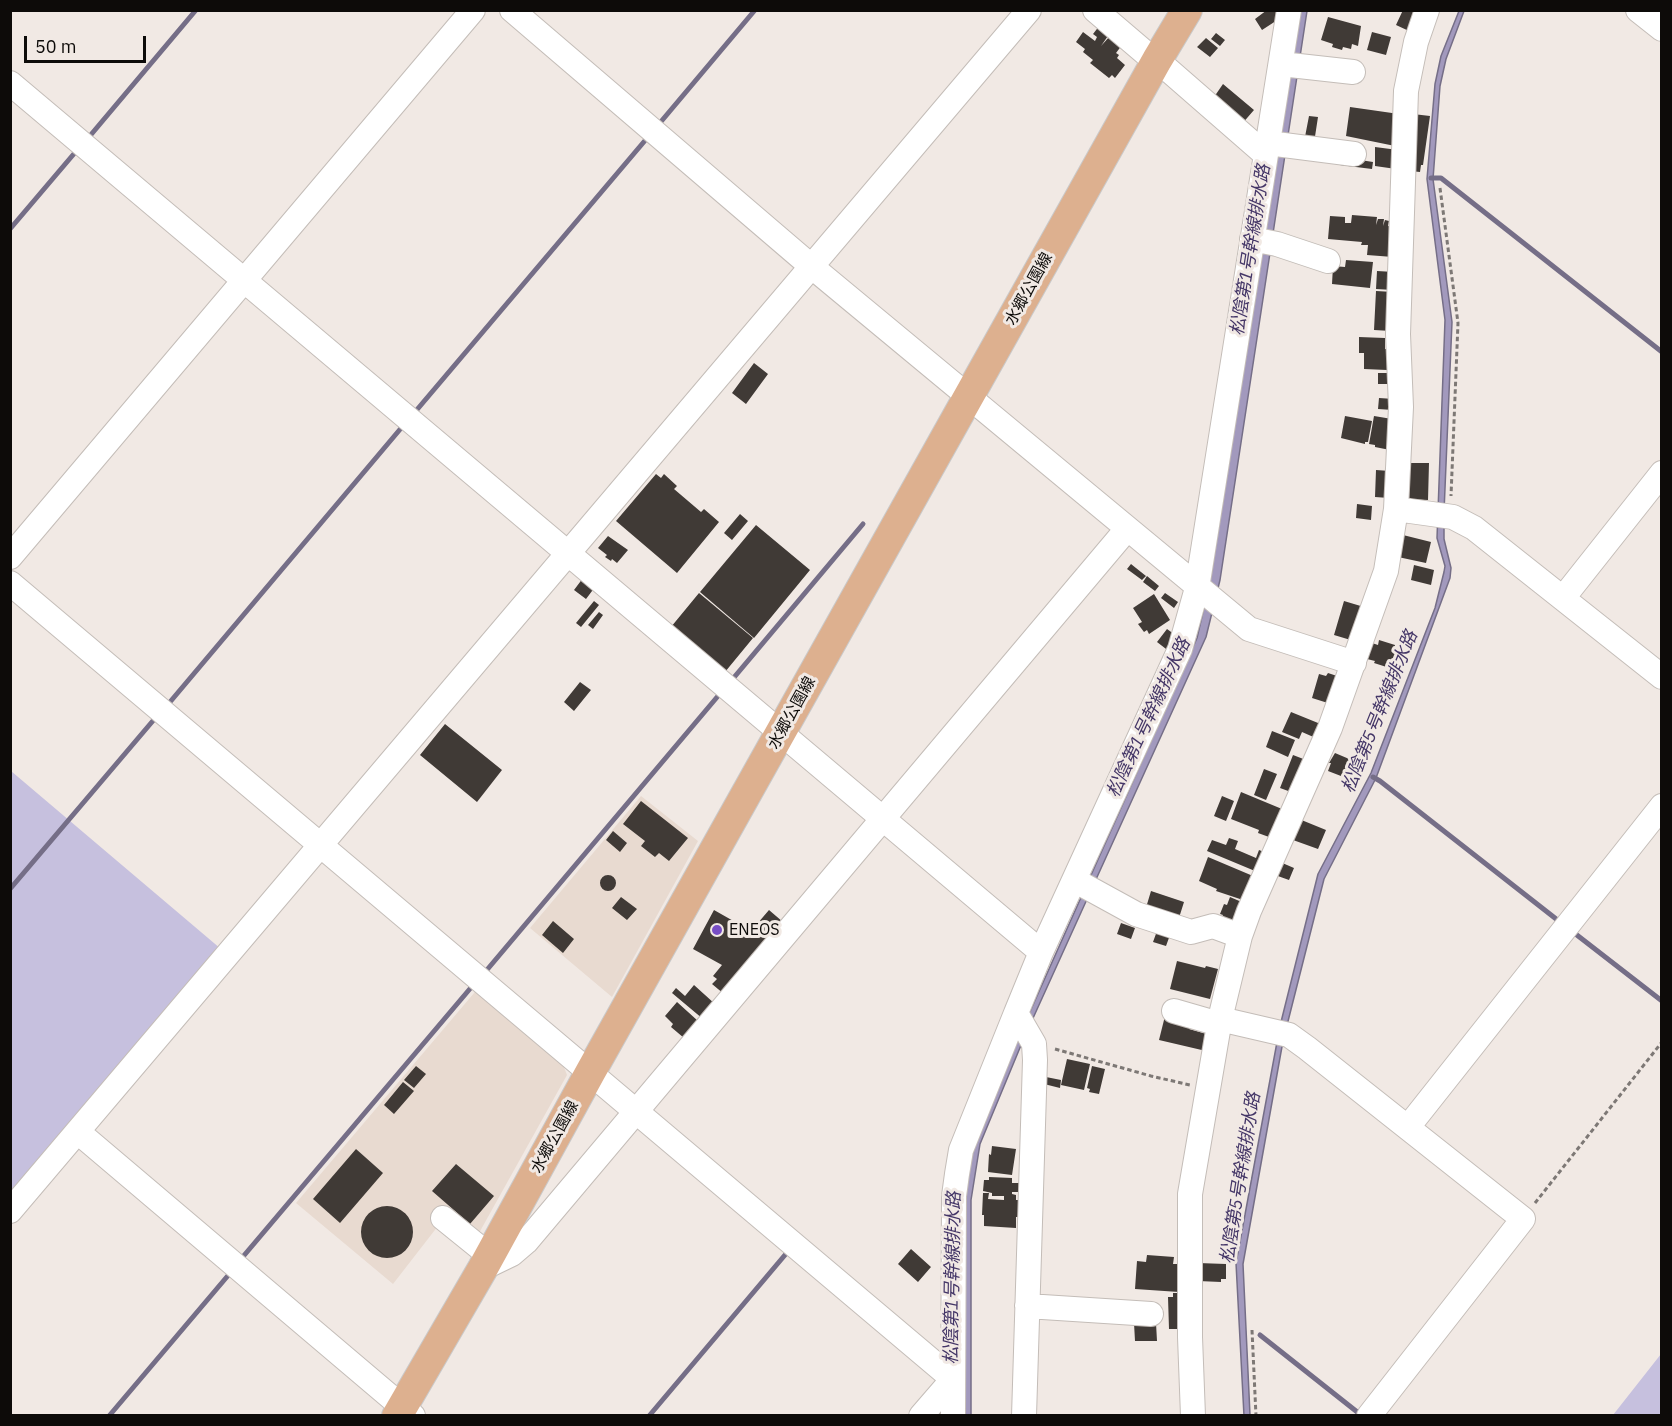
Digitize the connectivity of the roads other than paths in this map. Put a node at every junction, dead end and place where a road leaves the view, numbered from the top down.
1 (473, 10) edge
2 (512, 10) edge
3 (1029, 10) edge
4 (1095, 10) edge
5 (1188, 10) edge
6 (1289, 10) edge
7 (1428, 10) edge
8 (1638, 10) edge
9 (1662, 29) edge
10 (1156, 61) junction
11 (1290, 64) junction
12 (1353, 72) dead end
13 (10, 83) edge
14 (1274, 147) junction
15 (1354, 154) dead end
16 (1262, 241) junction
17 (1328, 261) dead end
18 (811, 266) junction
19 (244, 281) junction
20 (969, 397) junction
21 (1662, 474) edge
22 (1396, 509) junction
23 (1127, 529) junction
24 (568, 555) junction
25 (10, 557) edge
26 (10, 583) edge
27 (1206, 595) junction
28 (1563, 598) junction
29 (1354, 663) junction
30 (1662, 677) edge
31 (780, 733) junction
32 (1662, 806) edge
33 (882, 820) junction
34 (321, 845) junction
35 (1083, 885) junction
36 (1240, 936) junction
37 (1041, 952) junction
38 (1174, 1011) dead end
39 (1219, 1021) junction
40 (1022, 1048) junction
41 (591, 1071) junction
42 (637, 1111) junction
43 (1408, 1127) junction
44 (78, 1132) junction
45 (10, 1211) edge
46 (443, 1218) dead end
47 (487, 1262) junction
48 (1027, 1306) junction
49 (1151, 1314) dead end
50 (953, 1379) junction
51 (404, 1413) edge
52 (921, 1416) edge
53 (953, 1416) edge
54 (1024, 1416) edge
55 (1193, 1416) edge
56 (1369, 1416) edge

1 - 19 street
2 - 18 street
3 - 18 street
4 - 10 street
5 - 10 main road, 水郷公園線
6 - 11 street
7 - 22 street
8 - 9 street
10 - 14 street
10 - 20 main road, 水郷公園線
11 - 12 street
11 - 14 street
13 - 19 street
14 - 15 street
14 - 16 street
16 - 17 street
16 - 27 street
18 - 20 street
18 - 24 street
19 - 24 street
19 - 25 street
20 - 23 street
20 - 31 main road, 水郷公園線
21 - 28 street
22 - 28 street
22 - 29 street
23 - 27 street
23 - 33 street
24 - 31 street
24 - 34 street
26 - 34 street
27 - 29 street
27 - 35 street
28 - 30 street
29 - 36 street
31 - 33 street
31 - 41 main road, 水郷公園線
32 - 43 street
33 - 37 street
33 - 42 street
34 - 41 street
34 - 44 street
35 - 36 street
35 - 37 street
36 - 39 street
37 - 40 street
38 - 39 street
39 - 43 street
39 - 55 street
40 - 48 street
40 - 50 street
41 - 42 street
41 - 47 main road, 水郷公園線
42 - 47 street
42 - 50 street
43 - 56 street
44 - 45 street
44 - 51 street
46 - 47 street
47 - 51 main road, 水郷公園線
48 - 49 street
48 - 54 street
50 - 52 street
50 - 53 street

